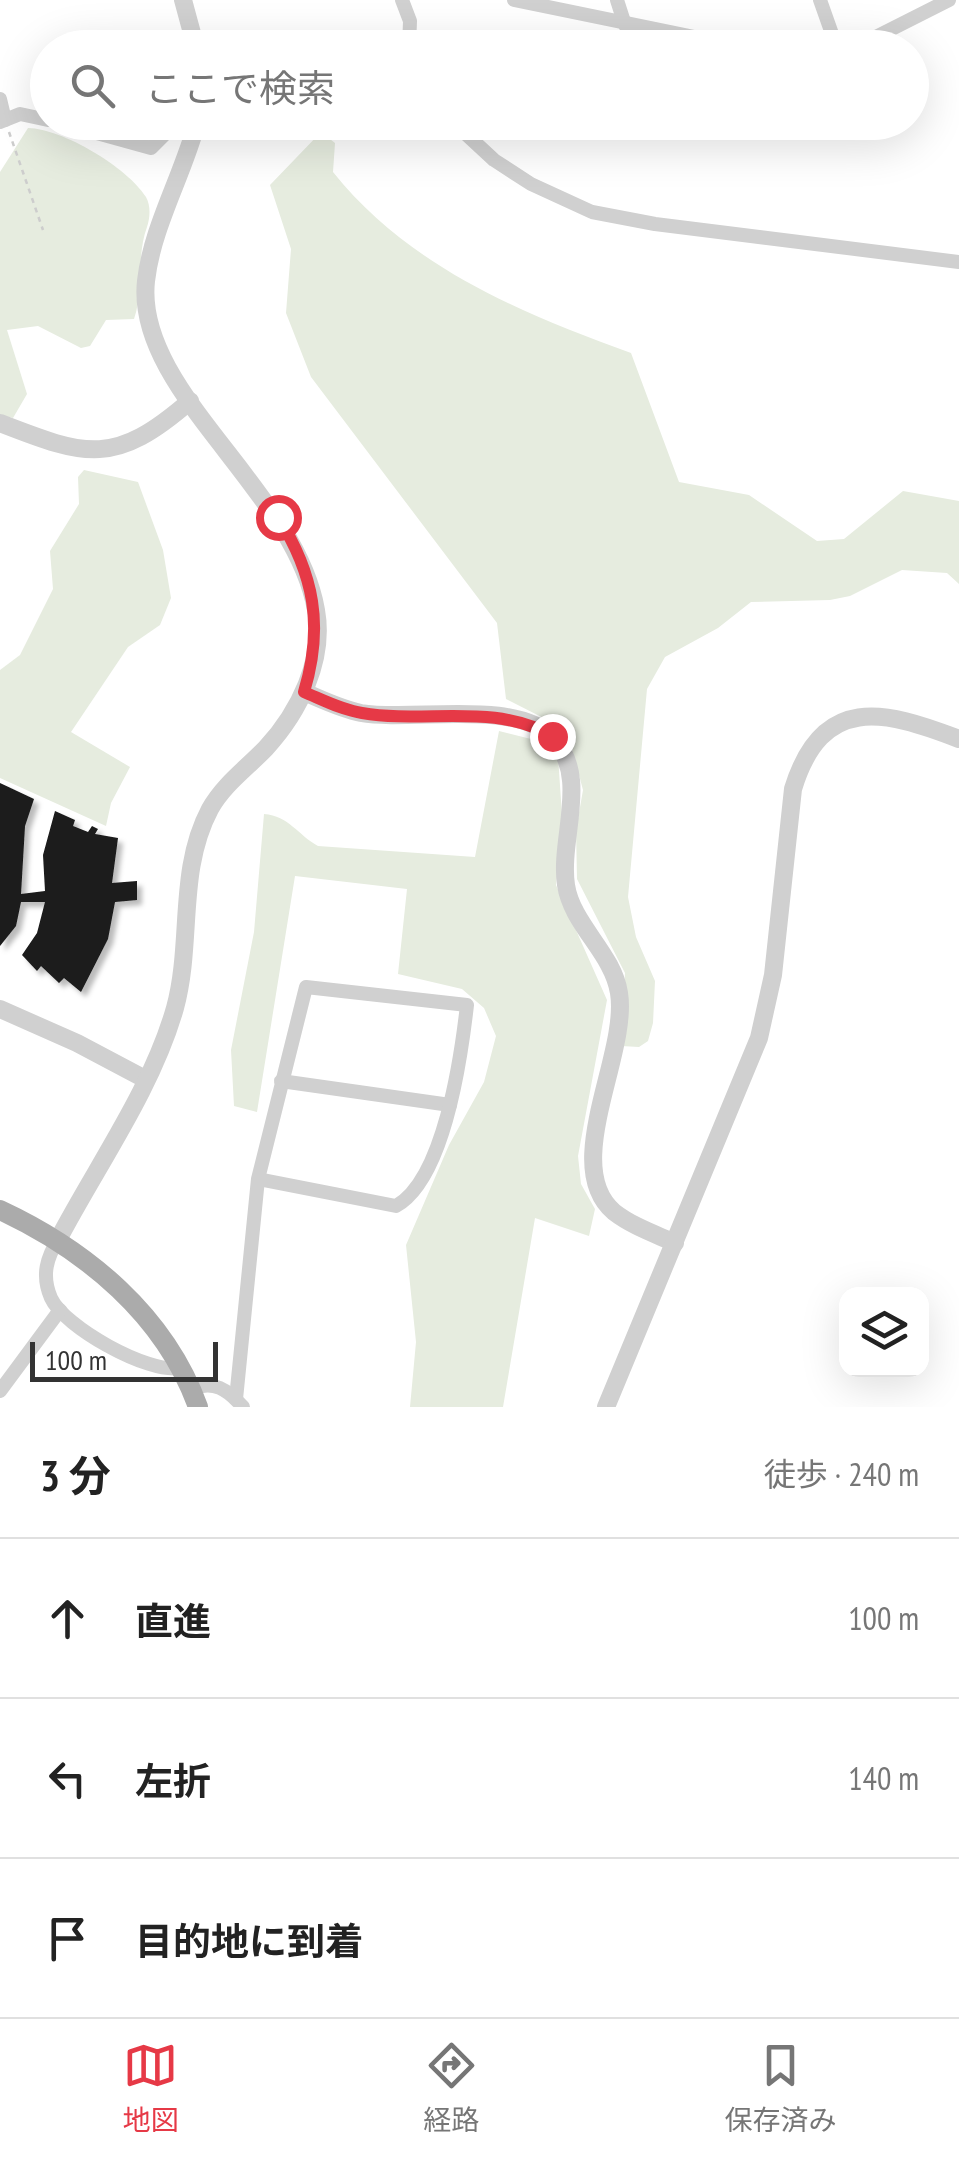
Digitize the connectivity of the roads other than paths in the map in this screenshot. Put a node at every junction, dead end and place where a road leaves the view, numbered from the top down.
1 (183, 0) edge
2 (402, 0) edge
3 (514, 0) edge
4 (616, 0) edge
5 (820, 0) edge
6 (949, 0) edge
7 (626, 24) junction
8 (191, 30) edge
9 (409, 30) edge
10 (656, 30) edge
11 (831, 30) edge
12 (890, 30) edge
13 (0, 99) edge
14 (30, 116) edge
15 (2, 121) edge
16 (122, 140) edge
17 (159, 140) edge
18 (191, 140) edge
19 (472, 140) edge
20 (959, 262) edge
21 (190, 401) junction
22 (0, 423) edge
23 (304, 692) junction
24 (959, 740) edge
25 (0, 1009) edge
26 (145, 1080) junction
27 (282, 1081) junction
28 (450, 1105) junction
29 (258, 1178) junction
30 (0, 1210) edge
31 (59, 1238) junction
32 (675, 1243) junction
33 (60, 1310) junction
34 (180, 1368) junction
35 (0, 1391) edge
36 (194, 1398) edge
37 (239, 1403) edge
38 (606, 1407) edge

1 - 8 street
2 - 9 street
3 - 7 street
4 - 7 street
5 - 11 street
6 - 12 street
7 - 10 street
13 - 15 street
14 - 15 street
16 - 17 street
18 - 21 street
19 - 20 street
21 - 22 street
21 - 23 street
23 - 26 street
23 - 32 street
24 - 32 street
25 - 26 street
26 - 31 street
27 - 28 street
27 - 28 street
27 - 29 street
28 - 29 street
29 - 37 street
30 - 31 main road
31 - 33 street
31 - 34 main road
32 - 38 street
33 - 34 street
33 - 35 street
34 - 36 main road
36 - 37 street

